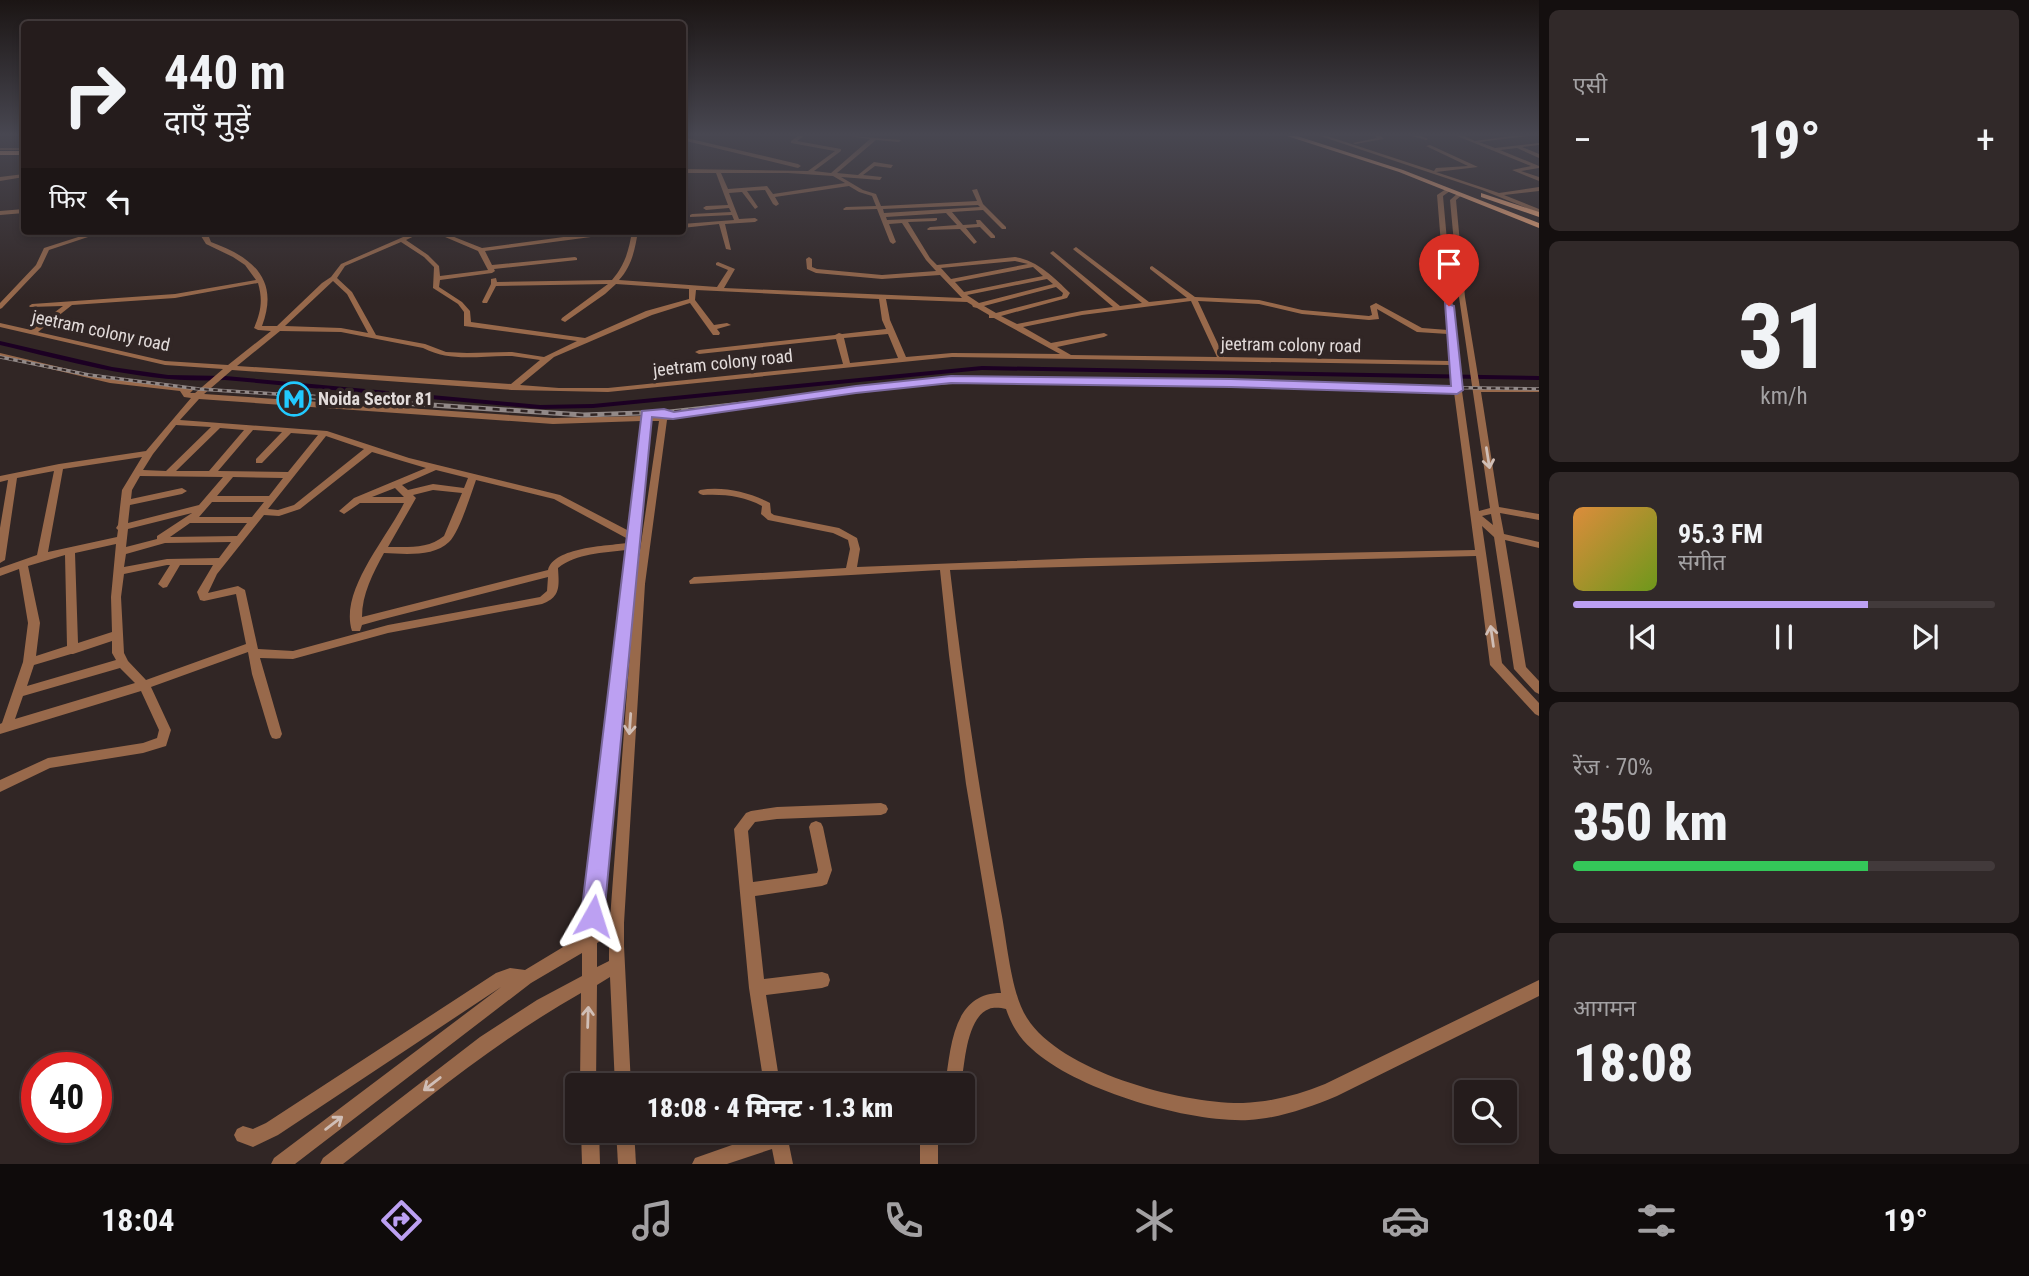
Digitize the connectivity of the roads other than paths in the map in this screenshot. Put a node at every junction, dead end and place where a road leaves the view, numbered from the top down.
1 (732, 190) edge
2 (744, 190) edge
3 (769, 190) edge
4 (808, 190) edge
5 (864, 190) edge
6 (1448, 190) edge
7 (1449, 190) edge
8 (1479, 190) edge
9 (1485, 190) edge
10 (1530, 190) edge
11 (727, 191) joint
12 (1460, 194) junction
13 (1498, 195) junction
14 (773, 196) junction
15 (942, 203) junction
16 (981, 203) junction
17 (776, 204) dead end
18 (706, 205) dead end
19 (880, 205) junction
20 (733, 206) junction
21 (755, 206) dead end
22 (846, 209) dead end
23 (987, 209) junction
24 (970, 210) junction
25 (21, 211) edge
26 (948, 211) junction
27 (1538, 211) edge
28 (0, 213) edge
29 (692, 216) dead end
30 (884, 218) junction
31 (938, 219) dead end
32 (755, 220) dead end
33 (737, 221) junction
34 (904, 221) junction
35 (722, 223) junction
36 (982, 225) junction
37 (686, 226) edge
38 (1539, 226) edge
39 (961, 227) junction
40 (1004, 228) dead end
41 (930, 229) dead end
42 (90, 235) edge
43 (205, 235) edge
44 (414, 235) edge
45 (444, 235) edge
46 (592, 235) edge
47 (634, 235) edge
48 (993, 237) dead end
49 (403, 241) junction
50 (893, 242) dead end
51 (974, 242) dead end
52 (729, 249) dead end
53 (1076, 249) dead end
54 (481, 250) junction
55 (1053, 253) dead end
56 (575, 259) dead end
57 (809, 259) dead end
58 (1093, 262) junction
59 (718, 264) dead end
60 (1034, 265) junction
61 (1067, 265) junction
62 (936, 267) junction
63 (1152, 268) dead end
64 (491, 269) junction
65 (943, 273) junction
66 (1049, 277) junction
67 (333, 278) junction
68 (437, 278) junction
69 (261, 281) junction
70 (951, 281) junction
71 (1117, 281) junction
72 (617, 282) junction
73 (494, 284) junction
74 (1090, 284) junction
75 (1058, 285) junction
76 (693, 288) junction
77 (719, 290) junction
78 (882, 297) junction
79 (965, 297) junction
80 (1194, 299) junction
81 (692, 300) junction
82 (485, 302) dead end
83 (71, 303) junction
84 (1147, 304) junction
85 (32, 306) dead end
86 (975, 306) junction
87 (0, 307) edge
88 (1118, 307) junction
89 (992, 316) junction
90 (565, 320) dead end
91 (0, 325) edge
92 (727, 325) dead end
93 (1014, 327) junction
94 (279, 328) junction
95 (891, 331) junction
96 (1451, 332) junction
97 (32, 333) junction
98 (839, 334) junction
99 (373, 335) junction
100 (1104, 335) dead end
101 (584, 340) junction
102 (1049, 346) junction
103 (699, 352) dead end
104 (0, 355) edge
105 (1070, 357) junction
106 (545, 359) junction
107 (904, 360) junction
108 (1222, 360) junction
109 (1454, 364) junction
110 (847, 366) junction
111 (230, 368) junction
112 (512, 388) junction
113 (1457, 389) junction
114 (204, 390) junction
115 (1478, 390) junction
116 (1539, 390) edge
117 (646, 416) junction
118 (666, 416) junction
119 (174, 422) junction
120 (218, 425) junction
121 (251, 427) junction
122 (288, 431) junction
123 (324, 433) junction
124 (371, 448) junction
125 (149, 453) junction
126 (259, 461) dead end
127 (59, 467) junction
128 (436, 467) junction
129 (137, 473) junction
130 (169, 473) junction
131 (211, 474) junction
132 (231, 474) junction
133 (290, 475) junction
134 (13, 476) junction
135 (473, 477) junction
136 (0, 479) edge
137 (396, 484) junction
138 (182, 491) dead end
139 (466, 491) junction
140 (703, 492) dead end
141 (410, 496) junction
142 (272, 499) junction
143 (357, 500) junction
144 (125, 503) junction
145 (206, 503) junction
146 (1496, 509) junction
147 (344, 511) dead end
148 (1475, 515) junction
149 (259, 516) junction
150 (1539, 517) edge
151 (190, 520) junction
152 (121, 534) junction
153 (1500, 536) junction
154 (240, 539) junction
155 (156, 542) junction
156 (633, 542) junction
157 (1539, 544) edge
158 (70, 550) junction
159 (381, 550) junction
160 (120, 552) junction
161 (1479, 553) junction
162 (42, 557) junction
163 (0, 560) edge
164 (178, 561) junction
165 (222, 561) junction
166 (23, 564) junction
167 (945, 568) junction
168 (851, 570) junction
169 (0, 572) edge
170 (118, 572) junction
171 (553, 572) junction
172 (694, 580) dead end
173 (163, 584) dead end
174 (355, 623) junction
175 (117, 635) junction
176 (357, 638) junction
177 (253, 649) junction
178 (73, 650) junction
179 (29, 662) junction
180 (122, 663) junction
181 (144, 685) junction
182 (1539, 689) edge
183 (17, 693) junction
184 (1539, 711) edge
185 (4, 727) edge
186 (276, 734) dead end
187 (0, 786) edge
188 (881, 809) dead end
189 (816, 827) dead end
190 (746, 890) junction
191 (617, 923) junction
192 (590, 937) junction
193 (617, 965) junction
194 (526, 978) junction
195 (589, 980) junction
196 (822, 980) dead end
197 (757, 988) junction
198 (1539, 988) edge
199 (1012, 1001) junction
200 (588, 1073) edge
201 (622, 1073) edge
202 (770, 1073) edge
203 (955, 1073) edge
204 (243, 1135) dead end
205 (590, 1143) edge
206 (626, 1143) edge
207 (756, 1143) edge
208 (779, 1143) edge
209 (929, 1143) edge
210 (280, 1164) edge
211 (329, 1164) edge
212 (591, 1164) edge
213 (627, 1164) edge
214 (701, 1164) edge
215 (784, 1164) edge
216 (929, 1164) edge

1 - 11 street
2 - 21 street
3 - 14 street
4 - 14 street
5 - 19 street
6 - 96 street
7 - 12 main road
8 - 27 main road
9 - 13 street
10 - 13 street
11 - 20 street
12 - 38 main road
12 - 115 street
13 - 27 street
14 - 17 street
15 - 16 street
15 - 16 street
15 - 19 street
16 - 23 street
18 - 20 street
19 - 22 street
19 - 30 street
20 - 29 street
20 - 33 street
23 - 24 street
23 - 40 street
24 - 26 street
24 - 36 street
25 - 28 street
26 - 30 street
26 - 39 street
30 - 34 street
30 - 50 street
31 - 34 street
32 - 33 street
33 - 35 street
34 - 62 street
35 - 37 street
35 - 52 street
36 - 39 street
36 - 48 street
39 - 41 street
39 - 51 street
42 - 87 street
43 - 69 street
44 - 49 street
45 - 54 street
46 - 54 street
47 - 72 street
49 - 67 street
49 - 68 street
53 - 58 street
54 - 64 street
55 - 61 street
56 - 64 street
57 - 65 street
58 - 61 street
58 - 71 street
59 - 77 street
60 - 62 street
60 - 66 street
60 - 70 street
61 - 74 street
62 - 65 street
63 - 80 street
64 - 68 street
64 - 73 street
65 - 70 street
66 - 75 street
66 - 79 street
67 - 94 street
67 - 99 street
68 - 101 street
69 - 83 street
69 - 94 street
70 - 79 street
71 - 74 street
71 - 84 street
72 - 73 street
72 - 76 street
72 - 90 street
73 - 82 street
74 - 88 street
75 - 86 street
75 - 89 street
76 - 77 street
76 - 81 street
77 - 78 street
78 - 79 street
78 - 95 street
79 - 86 street
80 - 84 street
80 - 96 street
80 - 108 street
81 - 92 street
81 - 101 street
83 - 85 street
83 - 97 street
84 - 88 street
86 - 89 street
88 - 93 street
89 - 93 street
91 - 97 street, jeetram colony road
93 - 102 street
94 - 99 street
94 - 111 street
95 - 98 street
95 - 107 street
96 - 109 street
97 - 111 street, jeetram colony road
98 - 103 street
98 - 110 street
99 - 106 street
100 - 102 street
101 - 106 street
102 - 105 street
104 - 114 street
105 - 107 street, jeetram colony road
105 - 108 street, jeetram colony road
106 - 112 street
107 - 110 street, jeetram colony road
108 - 109 street, jeetram colony road
109 - 113 street
110 - 112 street, jeetram colony road
111 - 112 street, jeetram colony road
111 - 114 street
113 - 118 street
113 - 148 street
114 - 117 street
114 - 119 street
115 - 116 street
115 -> 146 street
117 - 118 street
117 - 156 street
118 -> 191 street
119 - 120 street
119 - 125 street
120 - 121 street
120 - 130 street
121 - 122 street
121 - 131 street
122 - 123 street
122 - 126 street
123 - 124 street
123 - 133 street
124 - 128 street
124 - 149 street
125 - 127 street
125 - 129 street
127 - 134 street
127 - 162 street
128 - 135 street
128 - 137 street
129 - 130 street
129 - 144 street
130 - 131 street
131 - 132 street
132 - 133 street
132 - 145 street
133 - 142 street
134 - 136 street
134 - 163 street
135 - 139 street
135 - 156 street
137 - 141 street
137 - 143 street
138 - 144 street
139 - 141 street
139 - 159 street
140 - 168 street
141 - 143 street
141 - 159 street
142 - 145 street
142 - 149 street
143 - 147 street
144 - 152 street
145 - 151 street
145 - 152 street
146 - 148 street
146 - 150 street
146 - 153 street
148 - 153 street
148 - 161 street
149 - 151 street
149 - 154 street
151 - 155 street
152 - 158 street
152 - 160 street
153 - 157 street
153 - 182 street
154 - 155 street
154 - 165 street
155 - 160 street
156 - 171 street
156 - 192 street
158 - 162 street
158 - 178 street
159 - 174 street
160 - 170 street
161 - 167 street
184 -> 161 street
162 - 166 street
164 - 165 street
164 - 170 street
164 - 173 street
165 - 177 street
166 - 169 street
166 - 179 street
167 - 168 street
167 - 199 street
168 - 172 street
170 - 175 street
171 - 174 street
171 - 176 street
174 - 176 street
175 - 178 street
175 - 180 street
176 - 177 street
177 - 181 street
177 - 186 street
178 - 179 street
179 - 183 street
180 - 181 street
180 - 183 street
181 - 185 street
181 - 187 street
183 - 185 street
188 - 190 street
189 - 190 street
190 - 197 street
191 - 192 street
191 - 193 street
192 - 194 street
192 - 195 street
193 - 195 street
193 - 201 street
194 - 204 street
210 -> 194 street
200 -> 195 street
195 -> 211 street
196 - 197 street
197 - 202 street
198 - 199 street
199 - 203 street
205 - 212 street
206 - 213 street
207 - 214 street
208 - 215 street
209 - 216 street

